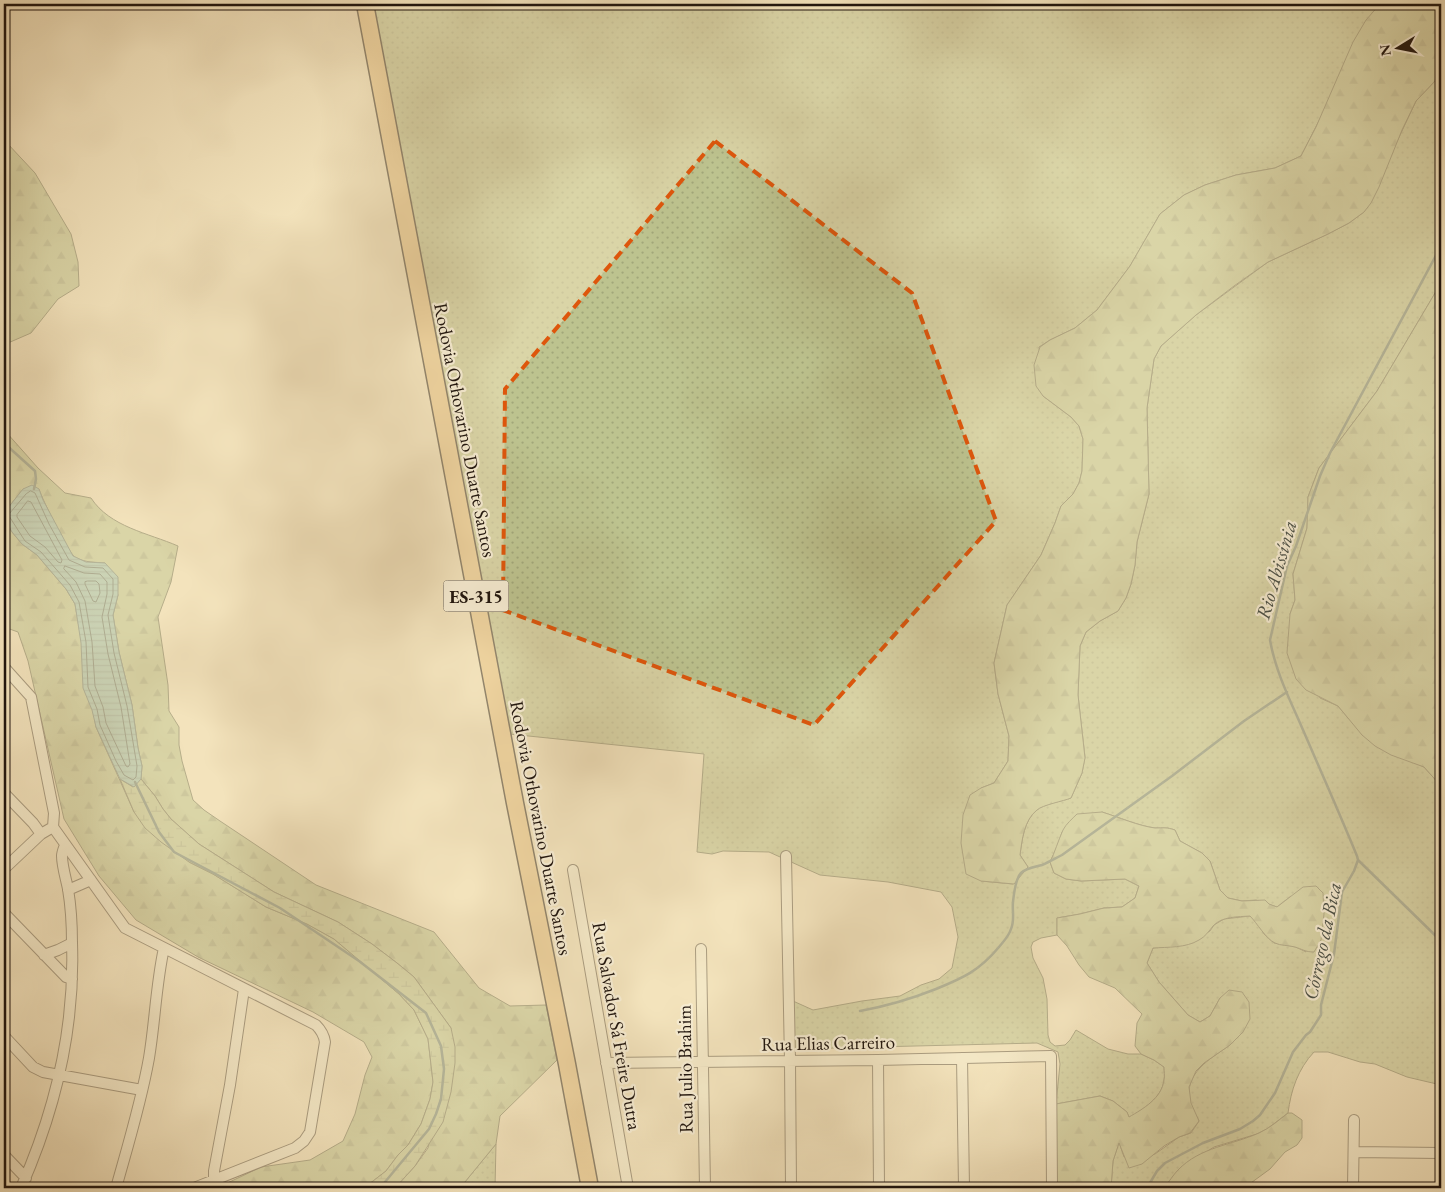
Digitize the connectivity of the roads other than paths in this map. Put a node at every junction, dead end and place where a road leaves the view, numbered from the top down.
1 (365, 4) edge
2 (4, 668) edge
3 (4, 793) edge
4 (53, 827) junction
5 (41, 834) junction
6 (65, 844) junction
7 (786, 856) dead end
8 (4, 869) edge
9 (573, 870) dead end
10 (91, 880) junction
11 (68, 890) junction
12 (4, 913) edge
13 (72, 943) junction
14 (164, 948) junction
15 (701, 949) dead end
16 (44, 955) junction
17 (72, 979) junction
18 (244, 989) junction
19 (4, 1036) edge
20 (962, 1058) junction
21 (878, 1060) junction
22 (790, 1061) junction
23 (703, 1062) junction
24 (606, 1063) junction
25 (60, 1074) junction
26 (142, 1090) junction
27 (1354, 1120) dead end
28 (1354, 1152) junction
29 (1441, 1153) edge
30 (4, 1155) edge
31 (26, 1178) junction
32 (214, 1180) junction
33 (21, 1188) edge
34 (116, 1188) edge
35 (194, 1188) edge
36 (590, 1188) edge
37 (628, 1188) edge
38 (705, 1188) edge
39 (791, 1188) edge
40 (879, 1188) edge
41 (964, 1188) edge
42 (1052, 1188) edge
43 (1353, 1188) edge

1 - 36 main road, Rodovia Othovarino Duarte Santos / ES-315
2 - 4 street
3 - 5 street
4 - 5 street
4 - 6 street
5 - 8 street
6 - 10 street
6 - 11 street
7 - 22 street
9 - 24 street, Rua Salvador Sá Freire Dutra
10 - 11 street
10 - 14 street
11 - 13 street
12 - 16 street
13 - 16 street
13 - 17 street
14 - 18 street
14 - 26 street
15 - 23 street, Rua Julio Brahim
16 - 17 street
17 - 25 street
18 - 32 street
18 - 32 street
19 - 25 street
20 - 21 street, Rua Elias Carreiro
20 - 41 street
20 - 42 street, Rua Elias Carreiro
21 - 22 street, Rua Elias Carreiro
21 - 40 street
22 - 23 street, Rua Elias Carreiro
22 - 39 street
23 - 24 street, Rua Elias Carreiro
23 - 38 street, Rua Julio Brahim
24 - 37 street, Rua Salvador Sá Freire Dutra
25 - 26 street
25 - 31 street
26 - 34 street
27 - 28 street
28 - 29 street
28 - 43 street
30 - 31 street
31 - 33 street
32 - 35 street

